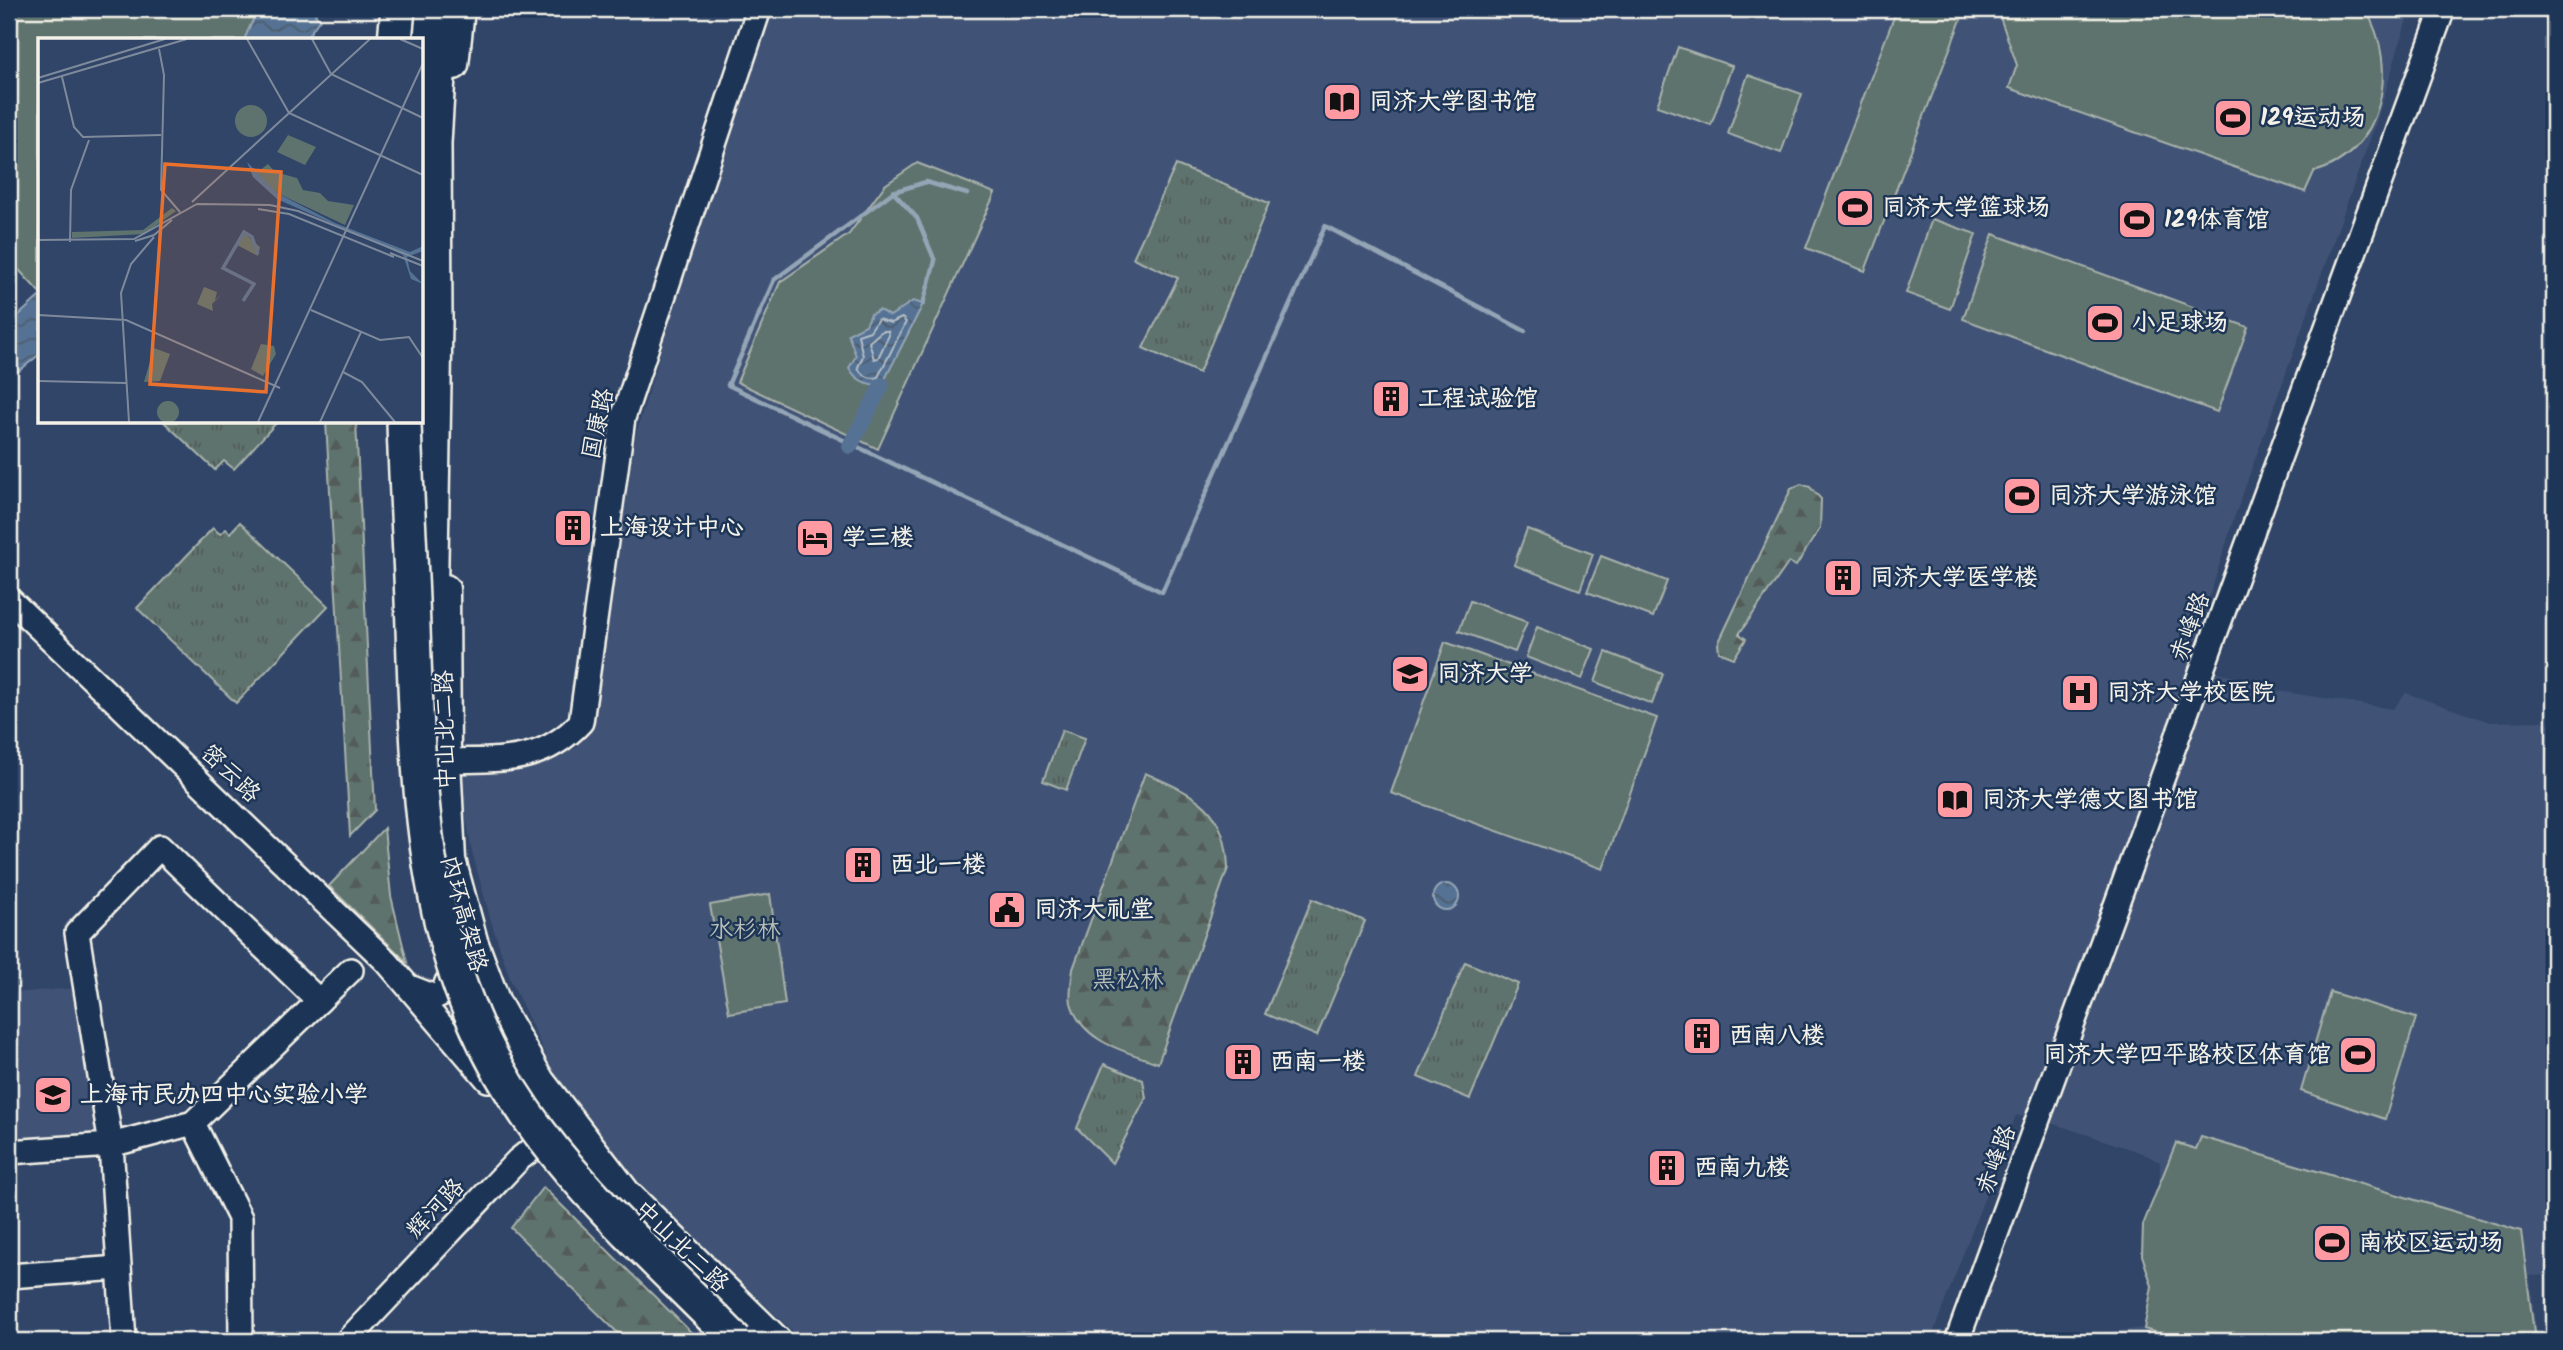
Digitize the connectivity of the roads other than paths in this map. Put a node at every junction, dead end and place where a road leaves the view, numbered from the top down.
1 (398, 9) edge
2 (417, 9) edge
3 (442, 9) edge
4 (460, 9) edge
5 (759, 9) edge
6 (2443, 9) edge
7 (394, 38) edge
8 (415, 38) edge
9 (393, 424) edge
10 (404, 424) edge
11 (423, 424) edge
12 (9, 599) edge
13 (430, 620) junction
14 (446, 761) junction
15 (351, 970) dead end
16 (447, 982) junction
17 (412, 989) junction
18 (319, 1001) junction
19 (488, 1080) junction
20 (569, 1120) junction
21 (193, 1123) junction
22 (536, 1144) junction
23 (111, 1145) junction
24 (9, 1152) edge
25 (119, 1268) junction
26 (9, 1276) edge
27 (772, 1340) edge
28 (124, 1341) edge
29 (241, 1341) edge
30 (346, 1341) edge
31 (722, 1341) edge
32 (736, 1341) edge
33 (1957, 1341) edge

1 - 7 highway, bridge
2 - 8 highway
3 - 13 highway
4 - 14 main road, 中山北二路
5 - 14 street, 国康路
6 - 33 street, 赤峰路
9 - 16 main road, 中山北二路
10 - 32 highway, 内环高架路, bridge
11 - 13 highway, 内环高架路
12 - 17 street, 密云路
13 - 27 highway, 内环高架路
14 - 20 main road, 中山北二路
15 - 18 street
16 - 17 street
16 - 19 main road, 中山北二路
17 - 19 street, 密云路
18 - 21 street
18 - 23 street
19 - 22 main road, 中山北二路
20 - 22 street, 辉河路
20 - 27 main road, 中山北二路
21 - 23 street
21 - 29 street
22 - 30 street, 辉河路
22 - 31 main road, 中山北二路
23 - 24 street
23 - 25 street
25 - 26 street
25 - 28 street

